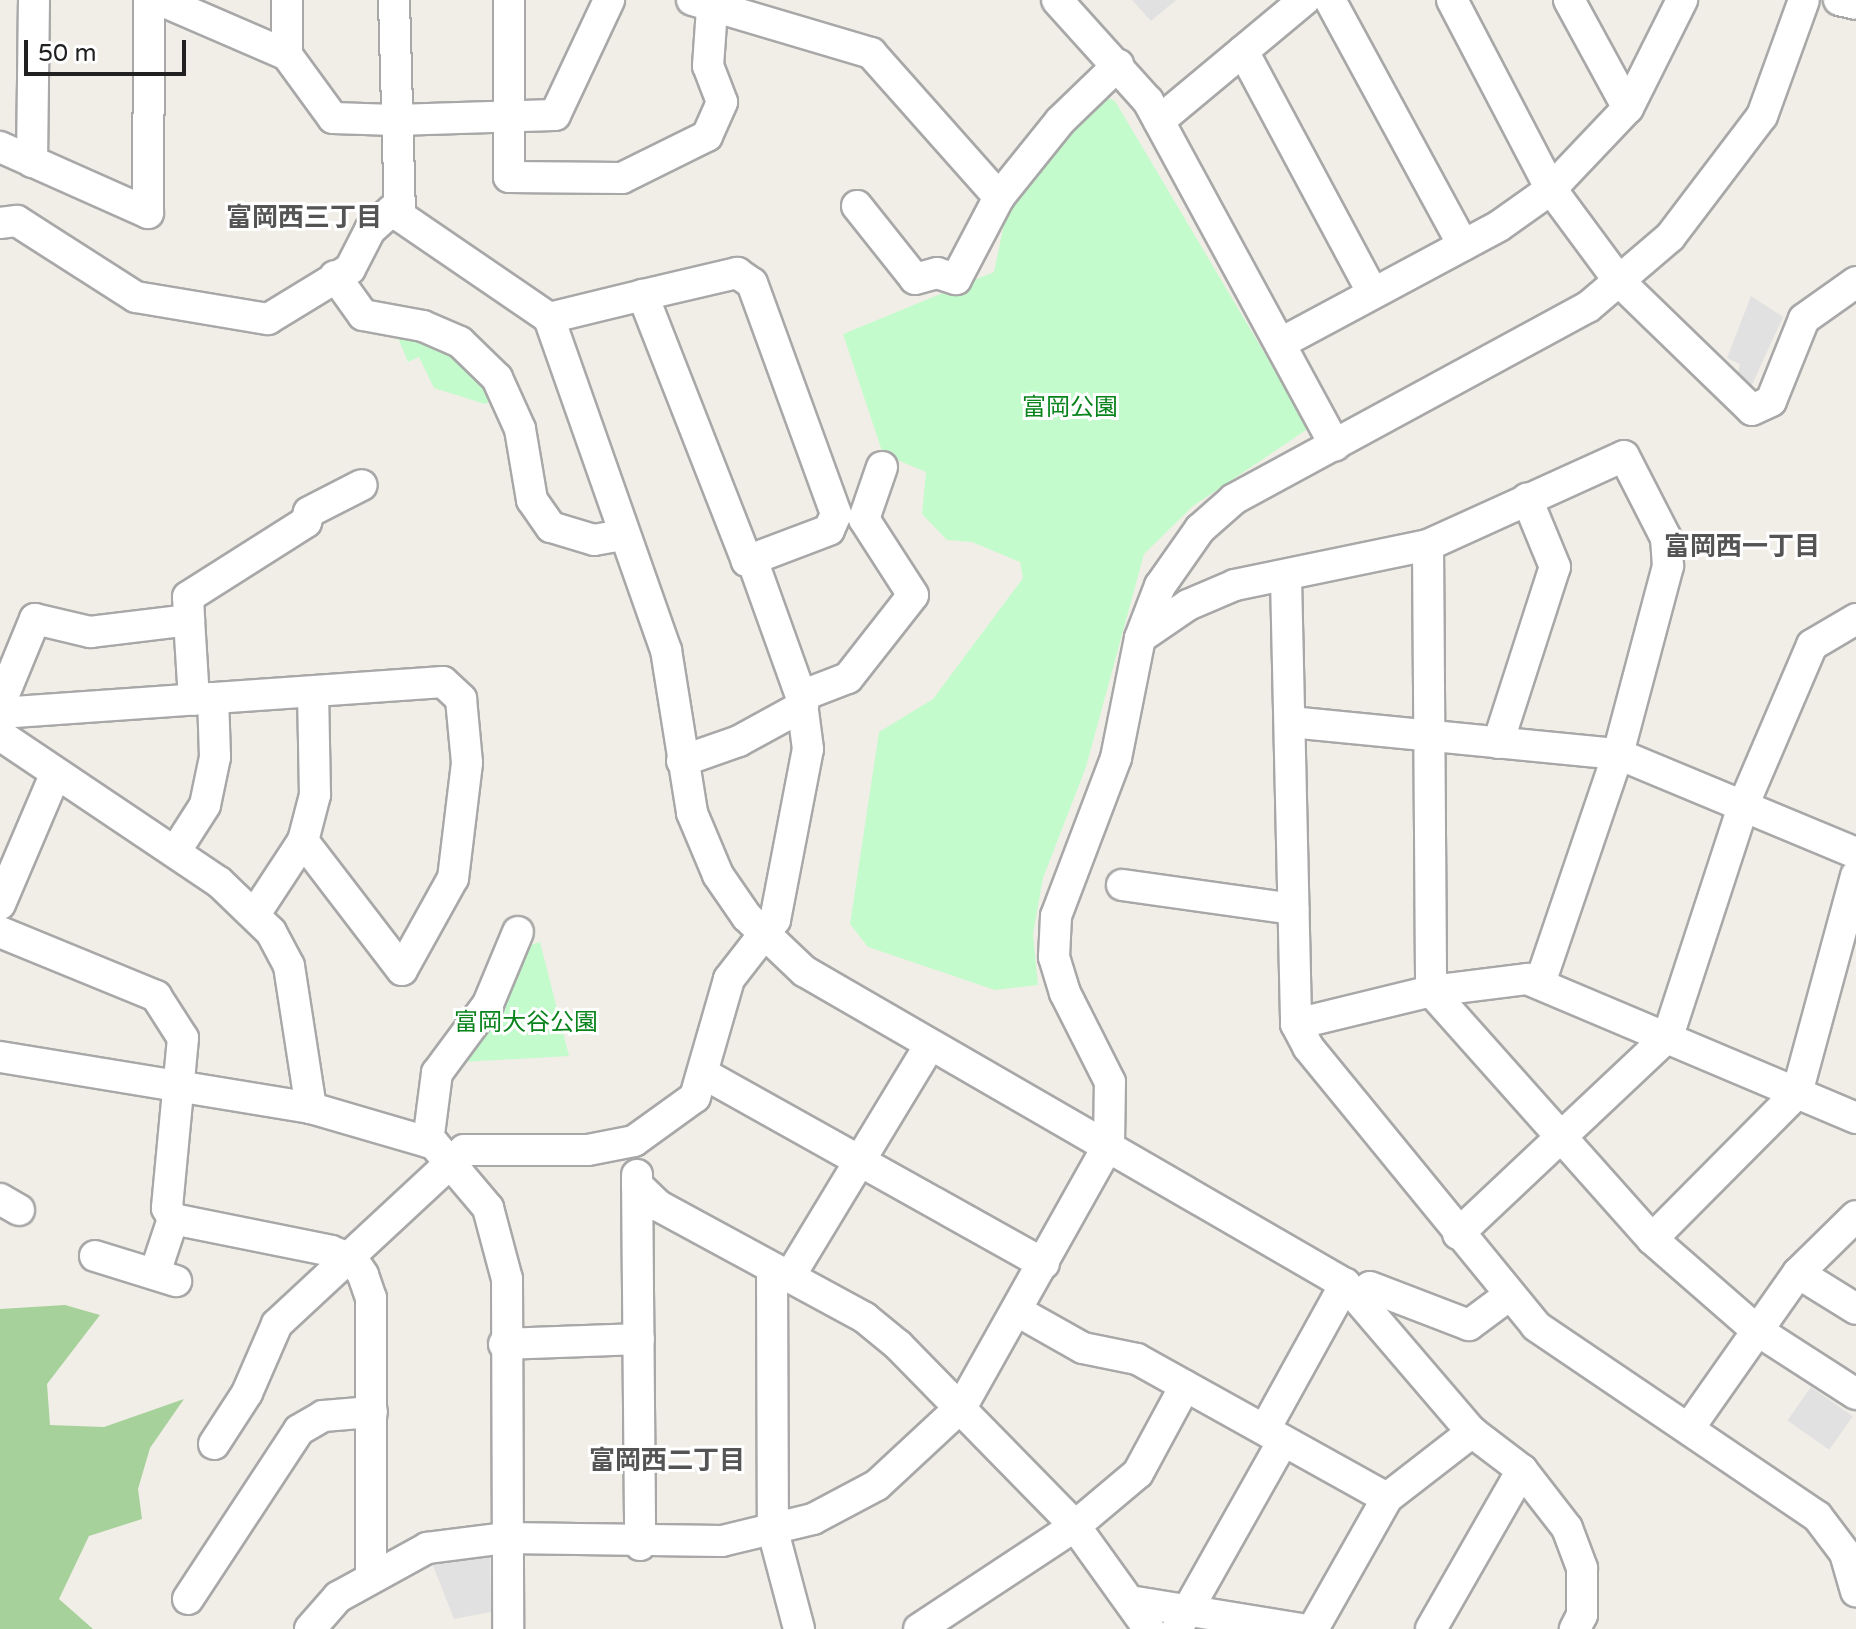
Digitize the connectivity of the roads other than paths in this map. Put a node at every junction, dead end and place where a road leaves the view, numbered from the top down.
1 (34, 0) edge
2 (149, 0) edge
3 (287, 0) edge
4 (394, 0) edge
5 (509, 0) edge
6 (609, 0) edge
7 (1304, 0) edge
8 (1330, 0) edge
9 (1452, 0) edge
10 (1569, 0) edge
11 (1682, 0) edge
12 (1804, 0) edge
13 (1839, 0) edge
14 (178, 4) edge
15 (702, 4) edge
16 (1856, 4) edge
17 (1074, 6) edge
18 (1243, 51) junction
19 (287, 55) junction
20 (1118, 65) junction
21 (1628, 108) junction
22 (505, 119) junction
23 (395, 120) junction
24 (1159, 121) junction
25 (0, 147) edge
26 (32, 162) junction
27 (1551, 189) junction
28 (999, 197) junction
29 (397, 206) junction
30 (857, 206) dead end
31 (0, 223) edge
32 (1463, 245) junction
33 (335, 276) junction
34 (1619, 281) junction
35 (1856, 282) edge
36 (1372, 292) junction
37 (643, 295) junction
38 (549, 318) junction
39 (1281, 343) junction
40 (1335, 446) junction
41 (882, 467) dead end
42 (362, 485) dead end
43 (1527, 499) junction
44 (623, 535) junction
45 (1428, 545) junction
46 (752, 559) junction
47 (1286, 578) junction
48 (1856, 619) edge
49 (189, 620) junction
50 (1140, 638) junction
51 (313, 692) junction
52 (203, 699) junction
53 (802, 701) junction
54 (0, 704) edge
55 (0, 713) edge
56 (1290, 722) junction
57 (0, 735) edge
58 (1431, 736) junction
59 (1498, 743) junction
60 (1618, 754) junction
61 (682, 761) junction
62 (56, 773) junction
63 (1743, 806) junction
64 (303, 841) junction
65 (175, 852) junction
66 (1856, 853) edge
67 (1856, 876) edge
68 (1122, 885) dead end
69 (0, 904) edge
70 (1293, 909) junction
71 (255, 914) junction
72 (0, 932) edge
73 (518, 932) dead end
74 (766, 936) junction
75 (1540, 983) junction
76 (1431, 991) junction
77 (1296, 1024) junction
78 (1668, 1036) junction
79 (930, 1045) junction
80 (0, 1057) edge
81 (706, 1075) junction
82 (180, 1089) junction
83 (1797, 1093) junction
84 (311, 1108) junction
85 (1856, 1118) edge
86 (634, 1141) junction
87 (1559, 1141) junction
88 (428, 1142) junction
89 (1109, 1144) junction
90 (453, 1159) junction
91 (862, 1163) junction
92 (637, 1185) junction
93 (1856, 1216) edge
94 (173, 1219) junction
95 (1458, 1234) junction
96 (1652, 1239) junction
97 (95, 1256) dead end
98 (353, 1260) junction
99 (1044, 1264) junction
100 (781, 1272) junction
101 (1798, 1273) junction
102 (1352, 1292) junction
103 (1508, 1296) junction
104 (1856, 1309) edge
105 (1019, 1312) junction
106 (1755, 1329) junction
107 (639, 1339) junction
108 (504, 1344) junction
109 (1185, 1386) junction
110 (1856, 1394) edge
111 (962, 1406) junction
112 (372, 1412) junction
113 (1689, 1428) junction
114 (1472, 1432) junction
115 (1274, 1435) junction
116 (214, 1444) dead end
117 (1522, 1470) junction
118 (1387, 1498) junction
119 (1075, 1526) junction
120 (773, 1531) junction
121 (506, 1538) junction
122 (640, 1545) junction
123 (371, 1575) junction
124 (1855, 1582) edge
125 (188, 1599) dead end
126 (1142, 1616) edge
127 (1181, 1622) edge
128 (310, 1629) edge
129 (508, 1629) edge
130 (799, 1629) edge
131 (919, 1629) edge
132 (1300, 1629) edge
133 (1313, 1629) edge
134 (1431, 1629) edge
135 (1575, 1629) edge

1 - 26 street
2 - 26 street
3 - 19 street
4 - 23 street
5 - 22 street
6 - 22 street
7 - 18 street
8 - 32 street
9 - 27 street
10 - 21 street
11 - 21 street
12 - 34 street
13 - 16 street
14 - 19 street
15 - 22 street
15 - 28 street
17 - 20 street
18 - 24 street
18 - 36 street
19 - 23 street
20 - 24 street
20 - 28 street
21 - 27 street
22 - 23 street
23 - 29 street
24 - 39 street
25 - 26 street
27 - 32 street
27 - 34 street
28 - 30 street
29 - 33 street
29 - 38 street
31 - 33 street
32 - 36 street
33 - 44 street
34 - 35 street
34 - 40 street
36 - 39 street
37 - 38 street
37 - 46 street
37 - 46 street
38 - 44 street
39 - 40 street
40 - 50 street
41 - 53 street
42 - 49 street
43 - 45 street
43 - 59 street
43 - 60 street
44 - 61 street
45 - 47 street
45 - 58 street
46 - 53 street
47 - 50 street
47 - 56 street
48 - 63 street
49 - 52 street
49 - 54 street
50 - 89 street
51 - 52 street
51 - 64 street
51 - 64 street
52 - 55 street
52 - 65 street
53 - 61 street
53 - 74 street
56 - 58 street
56 - 70 street
57 - 62 street
58 - 59 street
58 - 76 street
59 - 60 street
60 - 63 street
60 - 75 street
61 - 74 street
62 - 65 street
62 - 69 street
63 - 66 street
63 - 78 street
64 - 71 street
65 - 71 street
67 - 83 street
68 - 70 street
70 - 77 street
71 - 84 street
72 - 82 street
73 - 88 street
74 - 79 street
74 - 81 street
75 - 76 street
75 - 78 street
76 - 77 street
76 - 87 street
77 - 95 street
78 - 83 street
78 - 87 street
79 - 89 street
79 - 91 street
80 - 82 street
81 - 86 street
81 - 91 street
82 - 84 street
82 - 94 street
83 - 85 street
83 - 96 street
84 - 88 street
86 - 90 street
86 - 92 street
87 - 95 street
87 - 96 street
88 - 90 street
89 - 99 street
89 - 102 street
90 - 98 street
90 - 108 street
91 - 99 street
91 - 100 street
92 - 100 street
92 - 107 street
93 - 101 street
94 - 97 street
94 - 98 street
95 - 103 street
96 - 106 street
98 - 112 street
98 - 116 street
99 - 105 street
100 - 111 street
100 - 120 street
101 - 104 street
101 - 106 street
102 - 103 street
102 - 114 street
102 - 115 street
103 - 113 street
105 - 109 street
105 - 111 street
106 - 110 street
106 - 113 street
107 - 108 street
107 - 122 street
108 - 121 street
109 - 115 street
109 - 119 street
111 - 119 street
111 - 120 street
112 - 123 street
112 - 125 street
113 - 124 street
114 - 117 street
114 - 118 street
115 - 118 street
115 - 127 street
117 - 134 street
117 - 135 street
118 - 133 street
119 - 126 street
119 - 131 street
120 - 122 street
120 - 130 street
121 - 122 street
121 - 123 street
121 - 129 street
123 - 128 street
126 - 127 street
127 - 132 street

